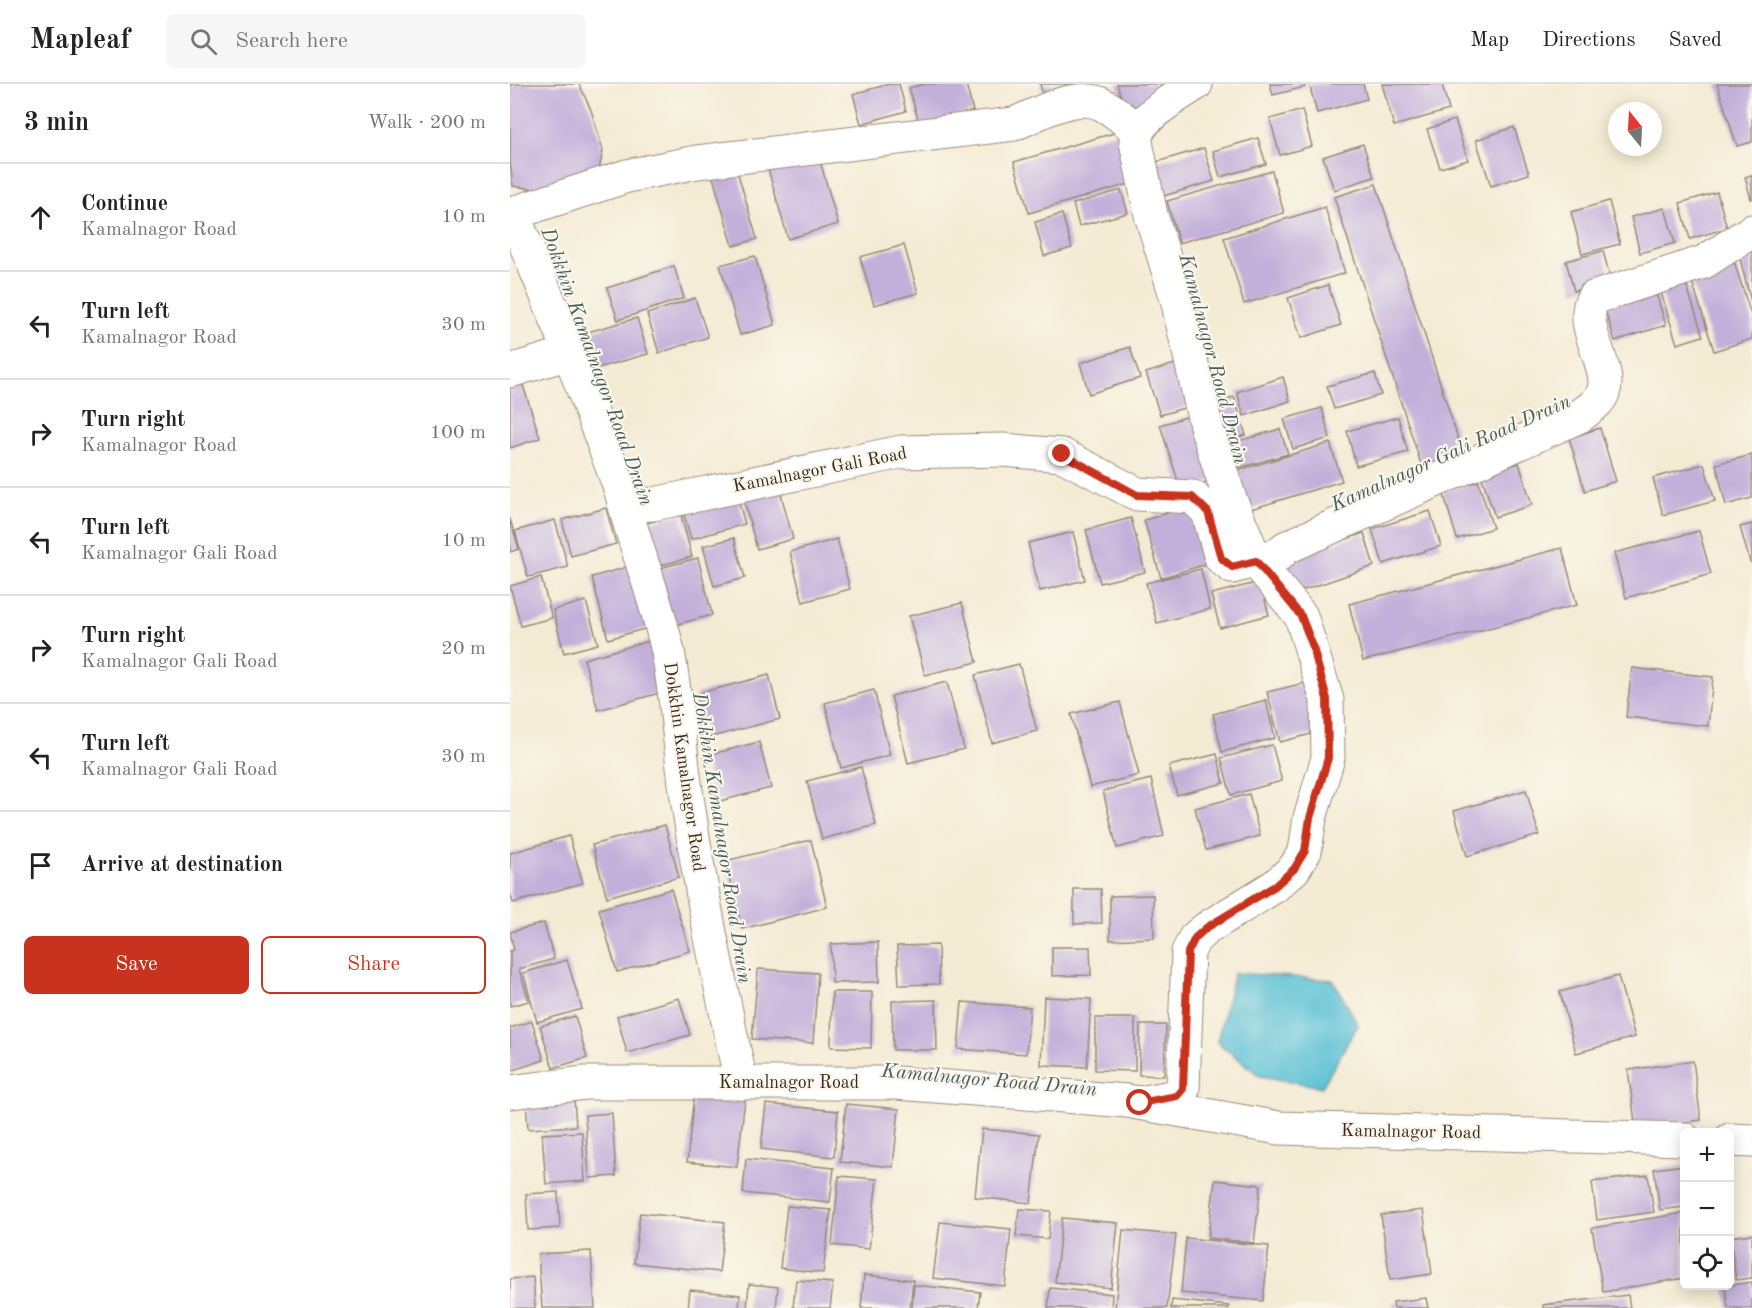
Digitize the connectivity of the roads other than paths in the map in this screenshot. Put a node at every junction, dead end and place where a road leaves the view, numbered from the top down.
1 (1196, 84) edge
2 (1138, 130) junction
3 (511, 214) edge
4 (1752, 231) edge
5 (569, 353) junction
6 (510, 371) edge
7 (621, 491) junction
8 (1256, 561) junction
9 (741, 1083) junction
10 (510, 1092) edge
11 (1140, 1103) junction
12 (1680, 1139) edge
13 (1734, 1140) edge
14 (1752, 1141) edge

1 - 2 street
2 - 3 street
2 - 8 street, Kamalnagor Road
3 - 5 street, Dokkhin Kamalnagor Road
4 - 8 street, Kamalnagor Gali Road
5 - 6 street
5 - 7 street, Dokkhin Kamalnagor Road
7 - 8 street, Kamalnagor Gali Road
7 - 9 street, Dokkhin Kamalnagor Road
8 - 11 street, Kamalnagor Road
9 - 10 street, Kamalnagor Road
9 - 11 street, Kamalnagor Road
11 - 12 street, Kamalnagor Road
13 - 14 street

